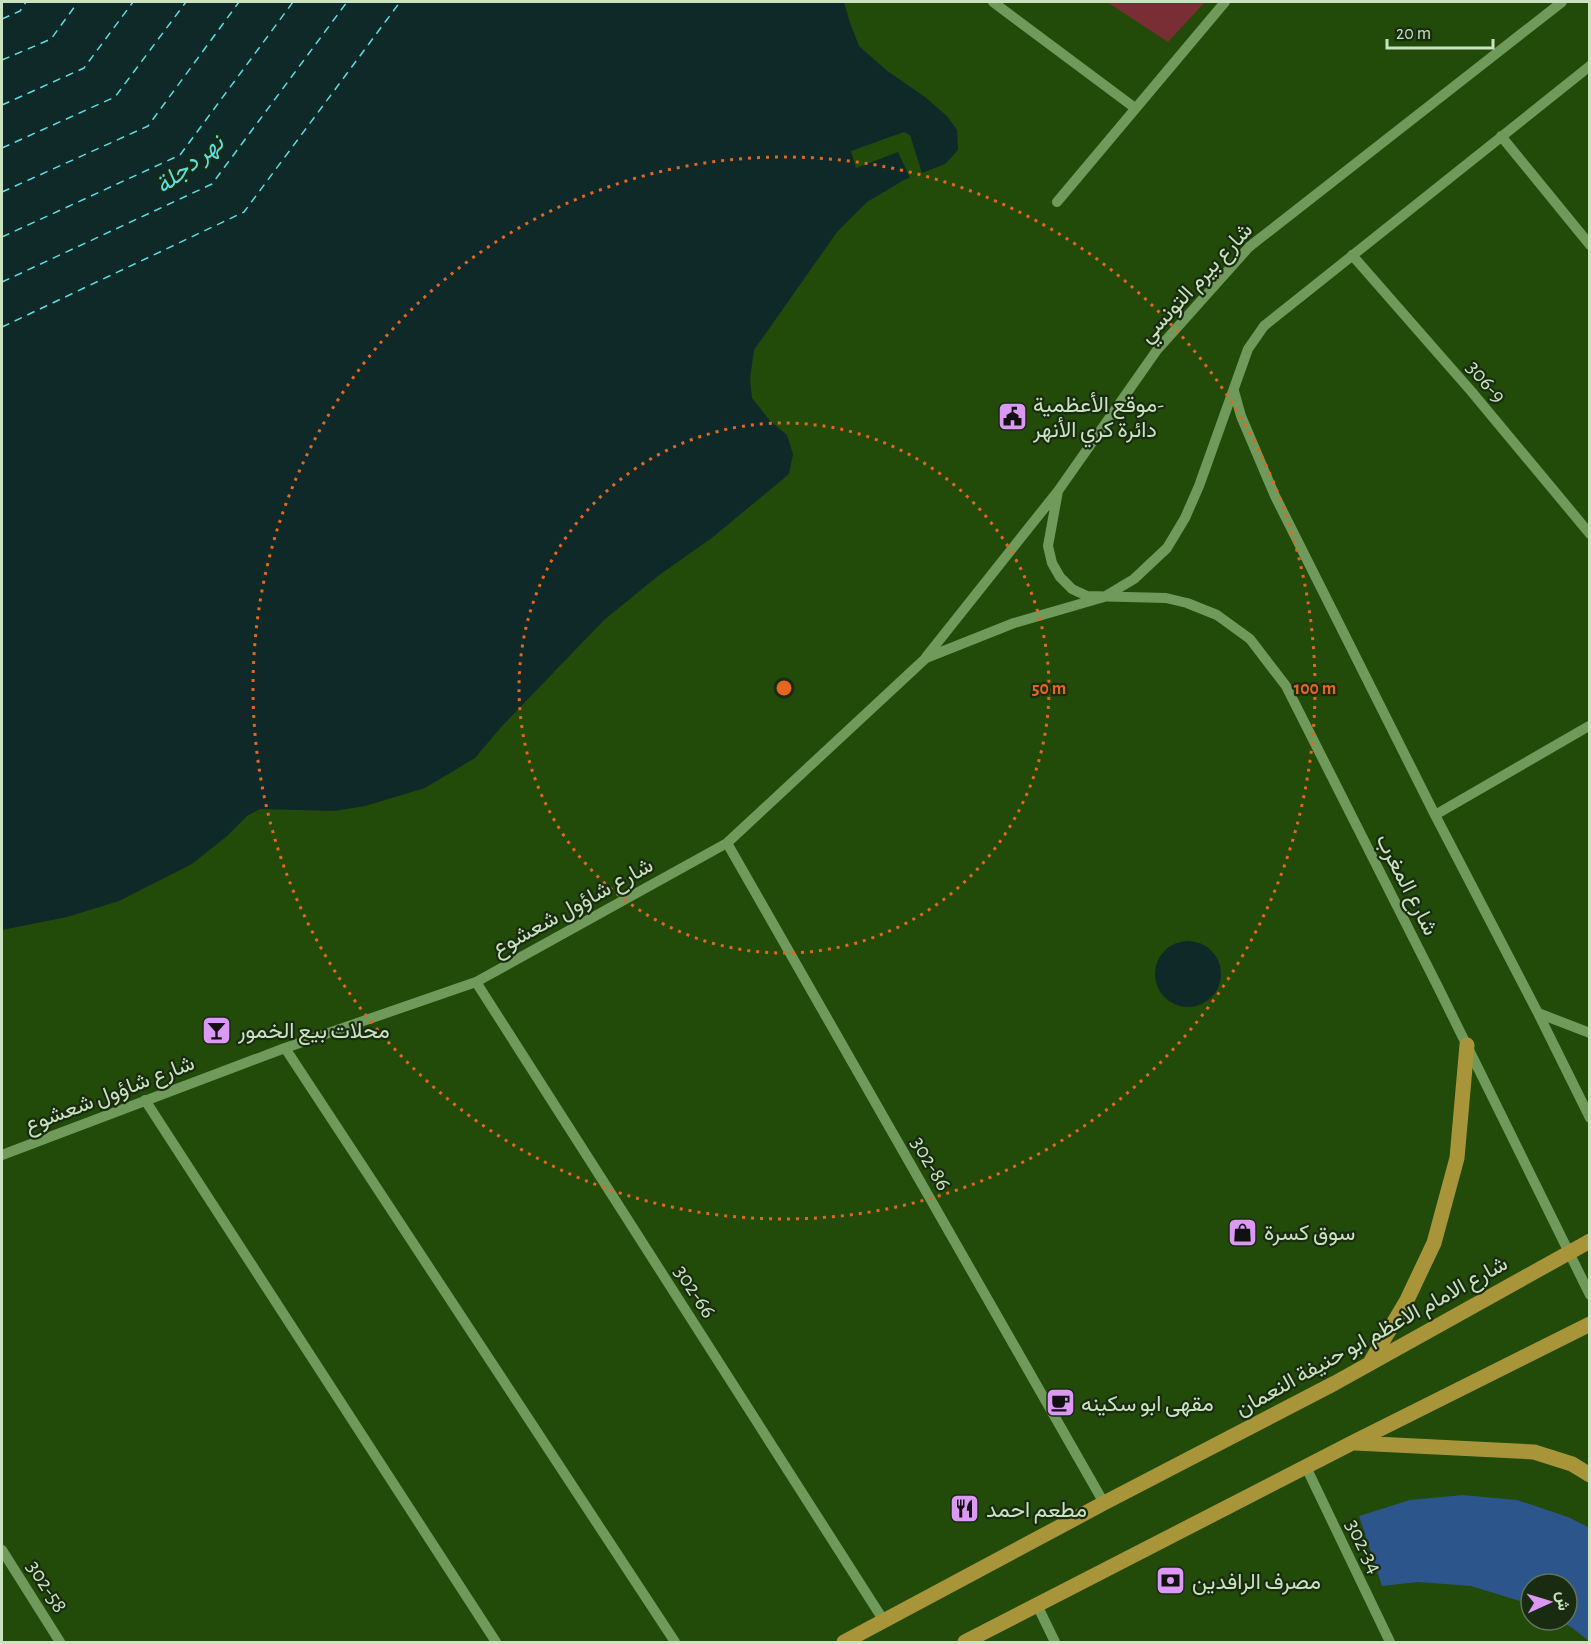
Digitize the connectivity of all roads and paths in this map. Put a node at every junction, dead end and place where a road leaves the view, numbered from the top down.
1 (993, 2) edge
2 (1225, 2) edge
3 (1563, 2) edge
4 (1590, 66) edge
5 (1135, 108) junction
6 (1501, 136) junction
7 (1057, 202) dead end
8 (1590, 245) edge
9 (1352, 255) junction
10 (1234, 390) junction
11 (1058, 491) junction
12 (1590, 534) edge
13 (1104, 597) junction
14 (926, 658) junction
15 (1589, 726) edge
16 (1435, 815) junction
17 (727, 843) junction
18 (476, 982) junction
19 (1538, 1012) junction
20 (1590, 1033) edge
21 (1467, 1045) junction
22 (285, 1048) junction
23 (146, 1101) junction
24 (1590, 1118) edge
25 (2, 1155) edge
26 (1590, 1241) edge
27 (1569, 1252) junction
28 (1590, 1295) edge
29 (1590, 1324) edge
30 (1370, 1363) junction
31 (1352, 1443) junction
32 (1305, 1467) junction
33 (1590, 1475) edge
34 (1104, 1503) junction
35 (2, 1550) edge
36 (1037, 1605) junction
37 (884, 1622) junction
38 (60, 1642) edge
39 (496, 1642) edge
40 (675, 1642) edge
41 (844, 1642) edge
42 (965, 1642) edge
43 (1055, 1642) edge
44 (1390, 1642) edge

1 - 5 street
2 - 5 street
3 - 11 street, شارع بيرم التونسي
4 - 6 street
5 - 7 street
6 - 8 street
6 - 9 street
9 - 10 street
9 - 12 street, 306-9
10 - 13 street
10 - 16 street
11 - 13 street
11 - 14 street, شارع بيرم التونسي
13 - 14 street, شارع شاؤول شعشوع
13 - 21 street, شارع المغرب
14 - 17 street, شارع شاؤول شعشوع
15 - 16 street
16 - 19 street
17 - 18 street, شارع شاؤول شعشوع
17 - 34 street, 302-86
18 - 22 street, شارع شاؤول شعشوع
18 - 37 street, 302-66
19 - 20 street
19 - 24 street
21 - 27 street, شارع المغرب
21 - 30 main road
22 - 23 street, شارع شاؤول شعشوع
22 - 40 street
23 - 25 street, شارع شاؤول شعشوع
23 - 39 street
26 - 27 main road, شارع الامام الاعظم ابو حنيفة النعمان
27 - 28 street, شارع المغرب
27 - 30 main road, شارع الامام الاعظم ابو حنيفة النعمان
29 - 31 main road
30 - 34 main road, شارع الامام الاعظم ابو حنيفة النعمان
31 - 32 main road
31 - 33 main road
32 - 36 main road
32 - 44 street, 302-34
34 - 37 main road, شارع الامام الاعظم ابو حنيفة النعمان
35 - 38 street, 302-58
36 - 42 main road
36 - 43 street
37 - 41 main road, شارع الامام الاعظم ابو حنيفة النعمان

